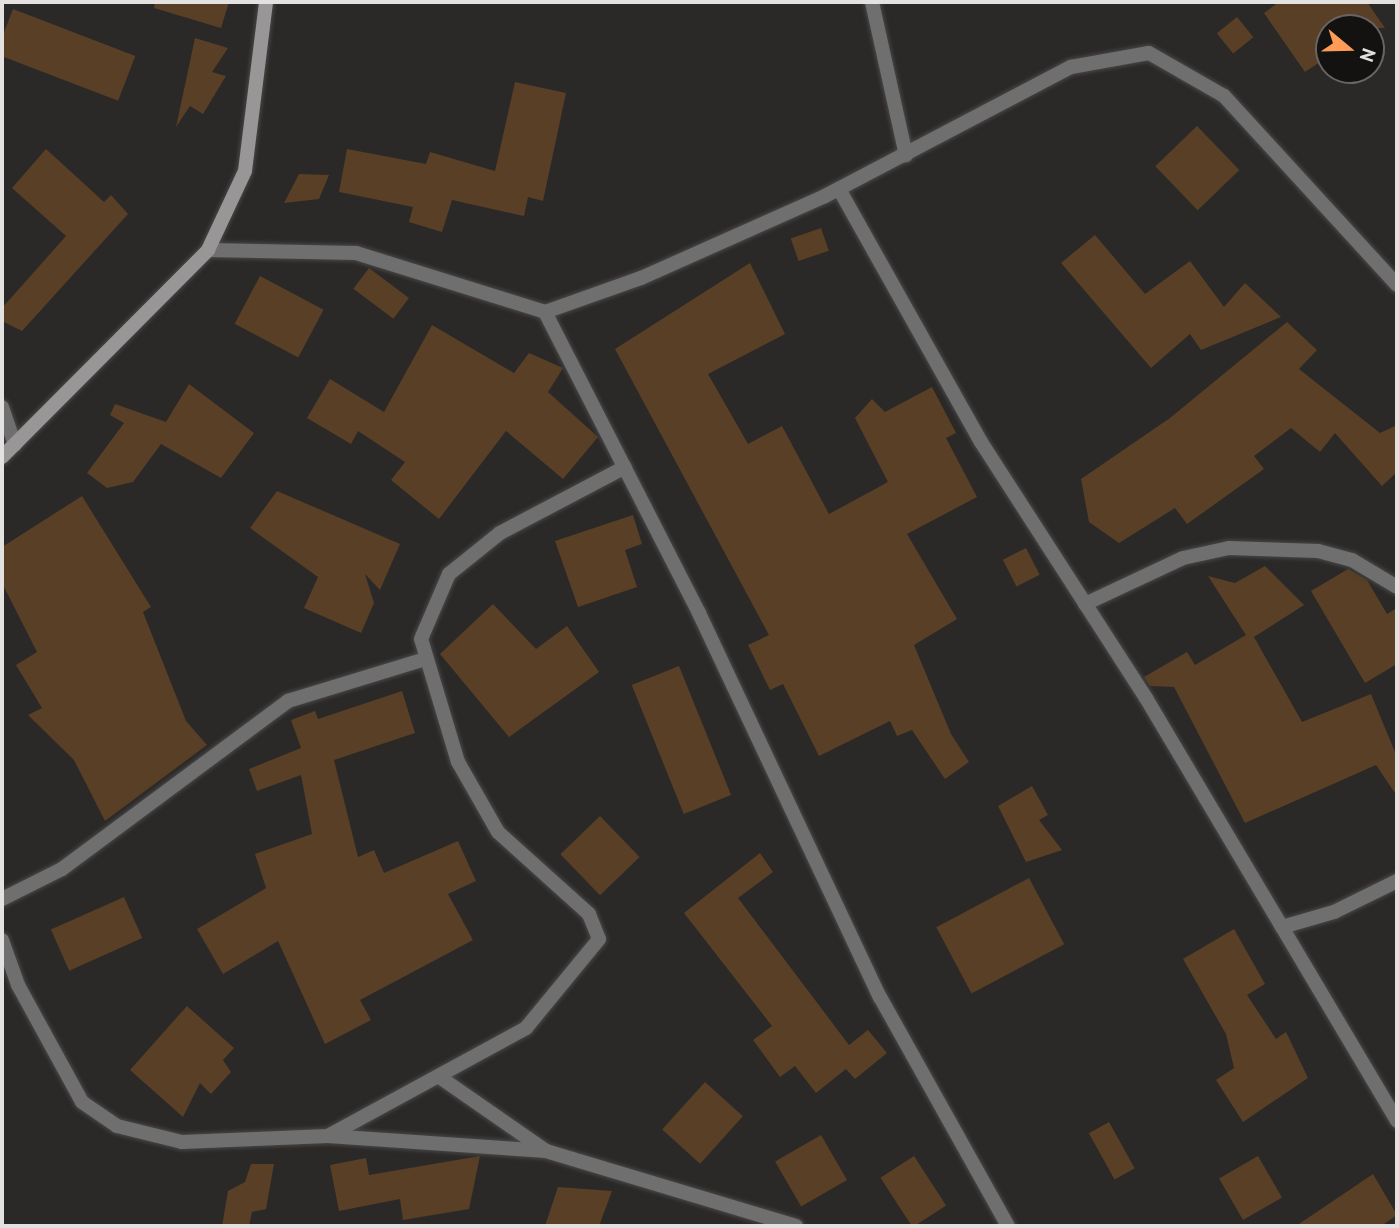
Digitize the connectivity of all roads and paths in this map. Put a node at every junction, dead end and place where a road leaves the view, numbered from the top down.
1 (266, 2) edge
2 (873, 2) edge
3 (906, 155) junction
4 (838, 189) junction
5 (208, 250) junction
6 (1397, 285) edge
7 (545, 312) junction
8 (2, 407) edge
9 (15, 445) junction
10 (2, 457) edge
11 (625, 467) junction
12 (1397, 587) edge
13 (1085, 604) junction
14 (425, 659) junction
15 (1397, 881) edge
16 (2, 899) edge
17 (1282, 927) junction
18 (2, 940) edge
19 (441, 1078) junction
20 (1397, 1121) edge
21 (328, 1136) junction
22 (546, 1151) junction
23 (796, 1226) edge
24 (1008, 1226) edge

1 - 5 main road
2 - 3 street
3 - 4 street
3 - 6 street
4 - 7 street
4 - 13 street
5 - 7 street
5 - 9 main road
7 - 11 street
8 - 9 street
9 - 10 main road
11 - 14 street
11 - 24 street
12 - 13 street
13 - 17 street
14 - 16 street
14 - 19 street
15 - 17 street
17 - 20 street
18 - 21 street
19 - 21 street
19 - 22 street
21 - 22 street
22 - 23 street

